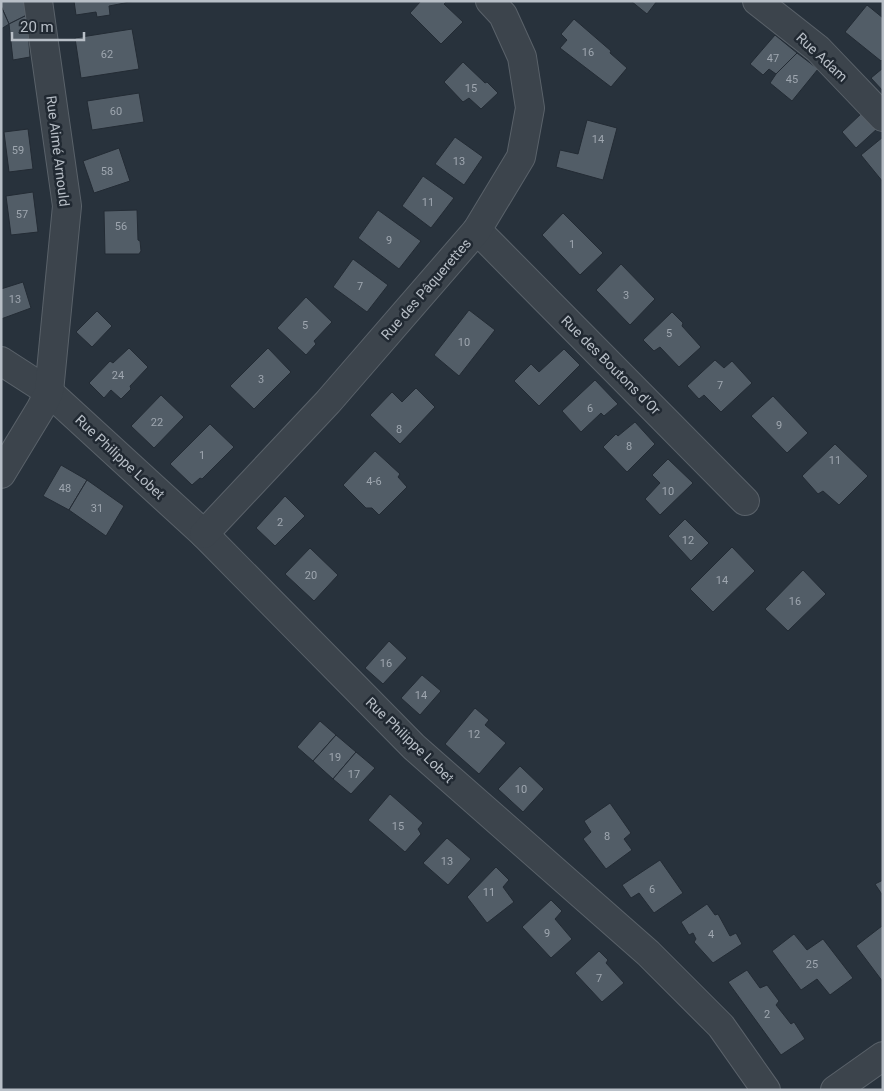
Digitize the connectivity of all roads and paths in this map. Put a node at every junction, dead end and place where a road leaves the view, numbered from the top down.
1 (38, 1) edge
2 (490, 1) edge
3 (757, 1) edge
4 (883, 117) edge
5 (477, 230) junction
6 (1, 361) edge
7 (49, 392) junction
8 (1, 474) edge
9 (745, 501) dead end
10 (204, 534) junction
11 (883, 1056) edge
12 (766, 1090) edge
13 (835, 1090) edge

1 - 7 street, Rue Aimé Arnould
2 - 5 street, Rue des Pâquerettes
3 - 4 street, Rue Adam
5 - 9 street, Rue des Boutons d'Or
5 - 10 street, Rue des Pâquerettes
6 - 7 street, Rue Philippe Lobet
7 - 8 street
7 - 10 street, Rue Philippe Lobet
10 - 12 street, Rue Philippe Lobet
11 - 13 street

